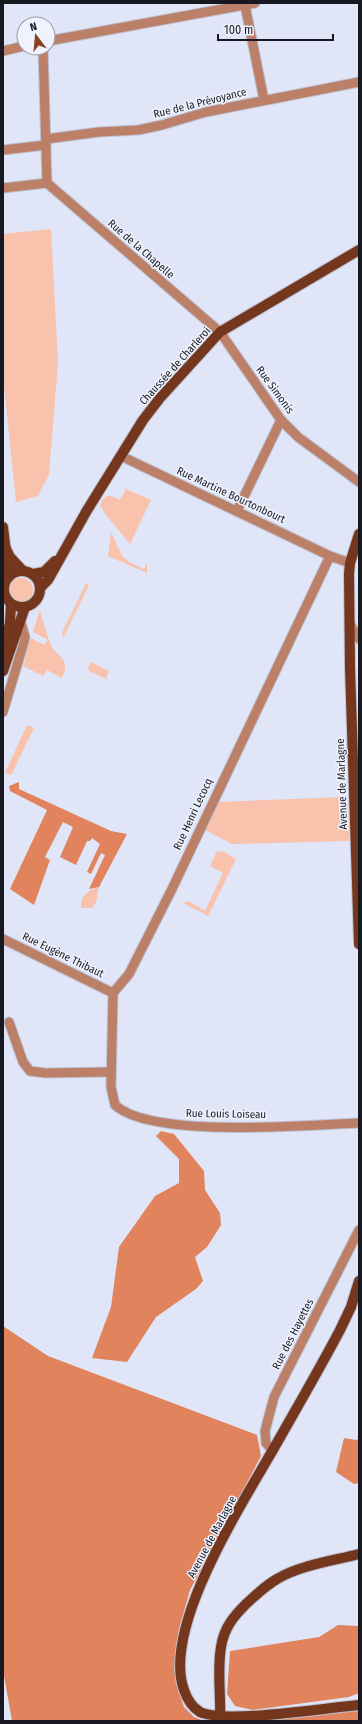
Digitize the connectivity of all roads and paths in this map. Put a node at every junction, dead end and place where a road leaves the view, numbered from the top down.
1 (255, 3) edge
2 (245, 5) junction
3 (56, 40) edge
4 (16, 48) edge
5 (3, 51) edge
6 (43, 56) edge
7 (359, 82) edge
8 (264, 100) junction
9 (46, 142) junction
10 (3, 150) edge
11 (47, 183) junction
12 (3, 188) edge
13 (359, 250) edge
14 (220, 332) junction
15 (281, 420) junction
16 (121, 456) junction
17 (359, 482) edge
18 (237, 511) junction
19 (3, 527) edge
20 (359, 534) edge
21 (6, 549) junction
22 (62, 552) junction
23 (330, 556) junction
24 (350, 563) junction
25 (28, 573) junction
26 (8, 577) junction
27 (40, 588) junction
28 (3, 592) edge
29 (10, 604) junction
30 (25, 607) junction
31 (21, 623) junction
32 (350, 624) junction
33 (359, 639) edge
34 (3, 651) edge
35 (3, 671) edge
36 (3, 712) edge
37 (356, 745) edge
38 (3, 939) edge
39 (359, 944) edge
40 (113, 993) junction
41 (9, 1022) dead end
42 (111, 1072) junction
43 (359, 1124) edge
44 (359, 1230) edge
45 (359, 1281) edge
46 (273, 1451) junction
47 (359, 1554) edge
48 (359, 1704) edge
49 (220, 1717) junction

1 - 2 street
2 - 3 street
2 - 8 street
4 - 5 street
6 - 9 street
7 - 8 street, Rue de la Prévoyance
8 - 9 street, Rue de la Prévoyance
9 - 10 street, Rue de la Prévoyance
9 - 11 street
11 - 12 street
11 - 14 street, Rue de la Chapelle
13 - 14 main road, Chaussée de Charleroi
14 - 15 street, Rue Simonis
14 - 16 main road, Chaussée de Charleroi
15 - 17 street, Rue Simonis
15 - 18 street
16 - 18 street, Rue Martine Bourtonbourt
16 - 22 main road, Chaussée de Charleroi
18 - 23 street, Rue Martine Bourtonbourt
19 - 21 main road
20 - 24 main road, Avenue de Marlagne
21 - 25 main road
21 - 26 main road
22 - 25 main road, Chaussée de Charleroi
22 - 27 main road, Chaussée de Charleroi
23 - 24 street, Rue Martine Bourtonbourt
23 - 40 street, Rue Henri Lecocq
24 - 32 main road, Avenue de Marlagne
25 - 26 main road
25 - 27 main road
26 - 28 main road
27 - 30 main road
28 - 29 main road
29 - 30 main road
29 - 34 main road
30 - 31 main road
31 - 35 main road
31 - 36 street
32 - 33 street
32 - 37 main road, Avenue de Marlagne
37 - 39 main road, Avenue de Marlagne
38 - 40 street, Rue Eugène Thibaut
40 - 42 street
41 - 42 street
42 - 43 street, Rue Louis Loiseau
44 - 46 street, Rue des Hayettes
45 - 46 main road, Avenue de Marlagne
46 - 49 main road, Avenue de Marlagne
47 - 49 main road
48 - 49 main road, Avenue de Marlagne

